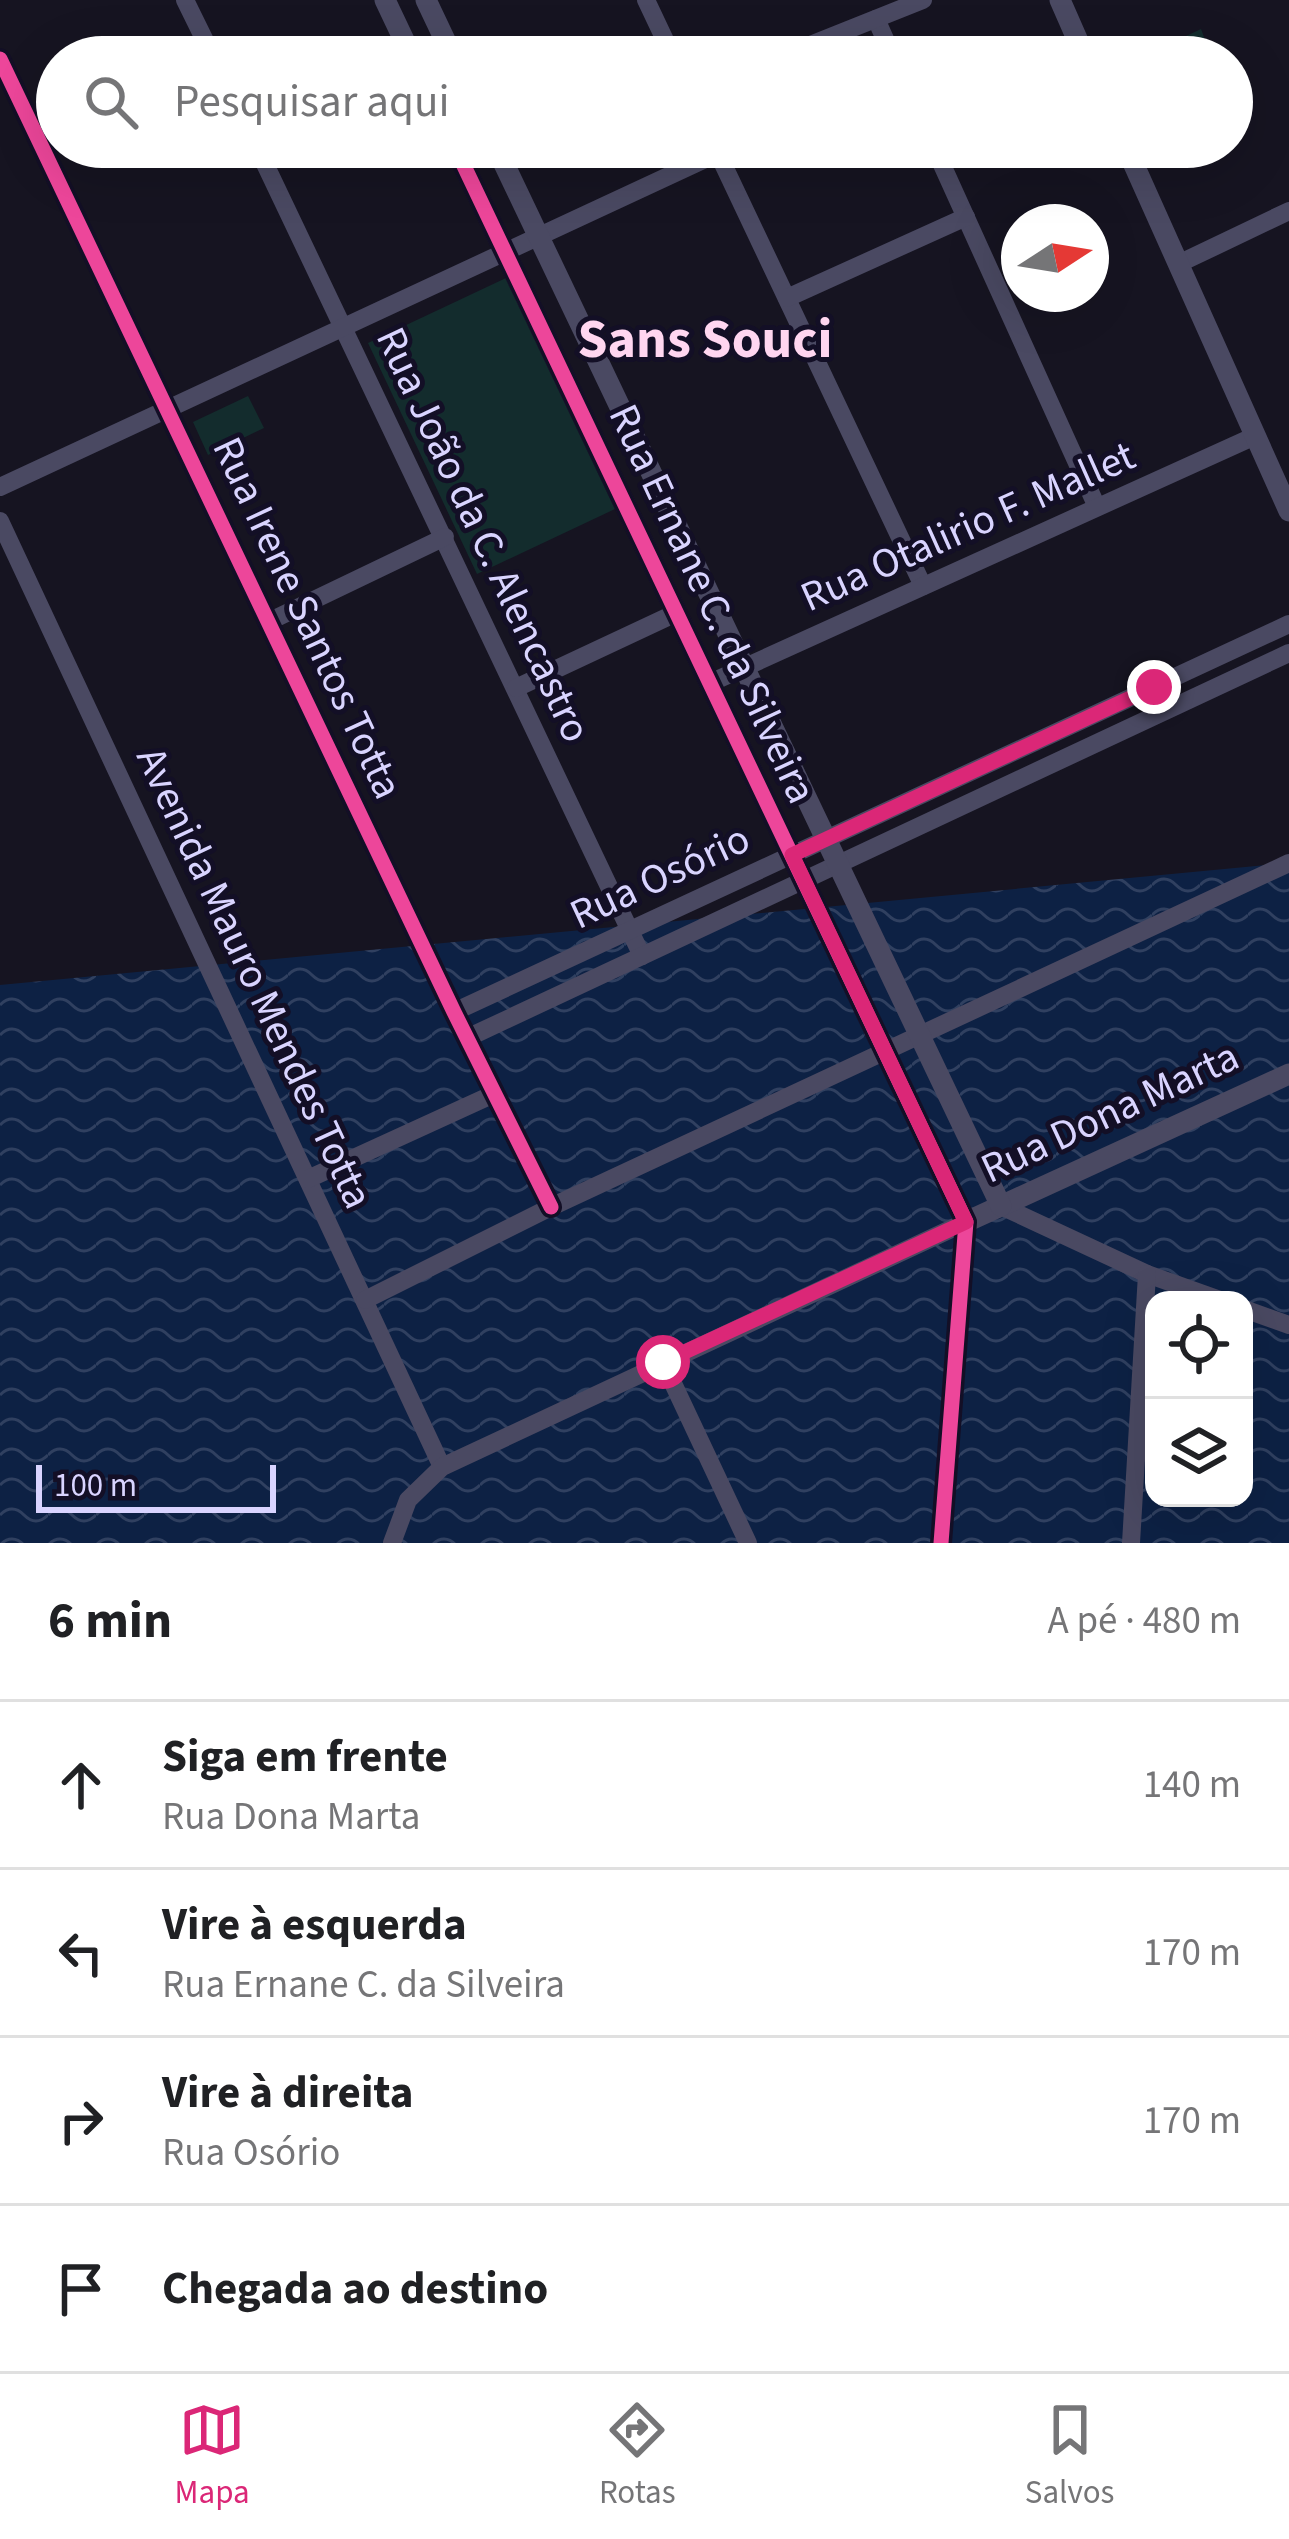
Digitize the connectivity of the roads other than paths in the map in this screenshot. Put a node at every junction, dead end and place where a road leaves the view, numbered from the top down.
1 (185, 0) edge
2 (385, 0) edge
3 (426, 0) edge
4 (646, 0) edge
5 (923, 0) edge
6 (1060, 0) edge
7 (876, 20) junction
8 (203, 36) edge
9 (402, 36) edge
10 (443, 36) edge
11 (664, 36) edge
12 (834, 36) edge
13 (883, 36) edge
14 (1076, 36) edge
15 (0, 58) edge
16 (36, 134) edge
17 (52, 168) edge
18 (267, 168) edge
19 (465, 168) edge
20 (506, 168) edge
21 (680, 168) edge
22 (726, 168) edge
23 (944, 168) edge
24 (1135, 168) edge
25 (1289, 211) edge
26 (966, 217) junction
27 (539, 237) junction
28 (505, 253) junction
29 (1178, 264) junction
30 (787, 298) junction
31 (345, 328) junction
32 (168, 411) junction
33 (1255, 436) junction
34 (0, 488) edge
35 (1097, 507) junction
36 (1289, 511) edge
37 (0, 521) edge
38 (445, 537) junction
39 (923, 586) junction
40 (676, 613) junction
41 (270, 621) junction
42 (1289, 624) edge
43 (1289, 653) edge
44 (744, 668) junction
45 (1165, 682) junction
46 (710, 683) junction
47 (516, 688) junction
48 (1176, 706) junction
49 (826, 839) junction
50 (792, 855) junction
51 (1289, 863) edge
52 (838, 864) junction
53 (803, 880) junction
54 (631, 930) junction
55 (642, 956) junction
56 (454, 1012) junction
57 (919, 1034) junction
58 (467, 1038) junction
59 (884, 1050) junction
60 (1289, 1074) edge
61 (496, 1093) junction
62 (308, 1179) junction
63 (1001, 1206) junction
64 (551, 1207) junction
65 (966, 1222) junction
66 (1148, 1274) junction
67 (1195, 1291) edge
68 (364, 1300) junction
69 (1253, 1312) edge
70 (1289, 1325) edge
71 (663, 1362) junction
72 (442, 1467) junction
73 (392, 1543) edge
74 (748, 1543) edge
75 (941, 1543) edge
76 (1131, 1543) edge

1 - 8 street
2 - 9 street
3 - 10 street
4 - 11 street
5 - 7 street
6 - 14 street
7 - 12 street
7 - 13 street
15 - 16 street, Rua Irene Santos Totta
17 - 32 street, Rua Irene Santos Totta
18 - 31 street, Rua João da C. Alencastro
19 - 28 street, Rua Ernane C. da Silveira
20 - 27 street, Rua Ernane C. da Silveira
21 - 27 street
22 - 30 street
23 - 26 street
24 - 29 street
25 - 29 street
26 - 30 street
26 - 35 street
27 - 28 street
27 - 44 street, Rua Ernane C. da Silveira
28 - 31 street
28 - 40 street, Rua Ernane C. da Silveira
29 - 33 street
30 - 39 street
31 - 32 street
31 - 38 street, Rua João da C. Alencastro
32 - 34 street
32 - 41 street, Rua Irene Santos Totta
33 - 35 street, Rua Otalirio F. Mallet
33 - 36 street
35 - 39 street, Rua Otalirio F. Mallet
37 - 62 street, Avenida Mauro Mendes Totta
38 - 41 street
38 - 47 street, Rua João da C. Alencastro
39 - 44 street, Rua Otalirio F. Mallet
40 - 46 street, Rua Ernane C. da Silveira
40 - 47 street
41 - 56 street, Rua Irene Santos Totta
42 - 45 street, Rua Osório
43 - 48 street, Rua Osório
44 - 46 street, Rua Otalirio F. Mallet
44 - 49 street, Rua Ernane C. da Silveira
45 - 48 street
45 - 49 street, Rua Osório
46 - 50 street, Rua Ernane C. da Silveira
47 - 54 street, Rua João da C. Alencastro
48 - 52 street, Rua Osório
49 - 50 street, Rua Osório
49 - 52 street, Rua Ernane C. da Silveira
50 - 53 street, Rua Ernane C. da Silveira
50 - 54 street, Rua Osório
51 - 57 street
52 - 53 street, Rua Osório
52 - 57 street, Rua Ernane C. da Silveira
53 - 55 street, Rua Osório
53 - 59 street, Rua Ernane C. da Silveira
54 - 55 street, Rua João da C. Alencastro
54 - 56 street, Rua Osório
55 - 58 street, Rua Osório
56 - 58 street, Rua Irene Santos Totta
57 - 59 street
57 - 63 street, Rua Ernane C. da Silveira
58 - 61 street, Rua Irene Santos Totta
59 - 64 street
59 - 65 street, Rua Ernane C. da Silveira
60 - 63 street, Rua Dona Marta
61 - 62 street
61 - 64 street, Rua Irene Santos Totta
62 - 68 street, Avenida Mauro Mendes Totta
63 - 65 street, Rua Dona Marta
63 - 66 street
64 - 68 street
65 - 71 street, Rua Dona Marta
65 - 75 street
66 - 67 street
66 - 76 street
68 - 72 street, Avenida Mauro Mendes Totta
69 - 70 street
71 - 72 street, Rua Dona Marta
71 - 74 street
72 - 73 street

